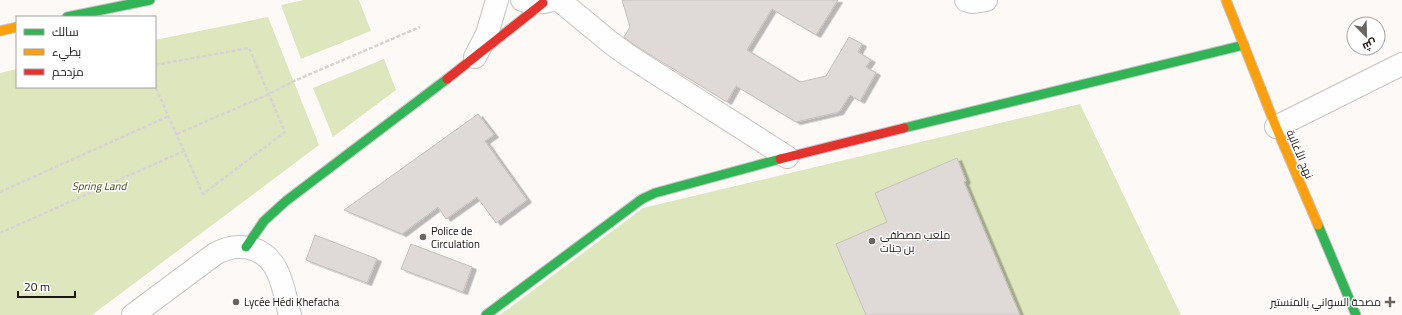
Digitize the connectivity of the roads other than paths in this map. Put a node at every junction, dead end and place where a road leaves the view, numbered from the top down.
1 (150, 0) edge
2 (497, 0) edge
3 (583, 0) edge
4 (966, 0) edge
5 (986, 0) edge
6 (1226, 0) edge
7 (544, 1) edge
8 (72, 16) edge
9 (16, 27) edge
10 (0, 31) edge
11 (600, 34) junction
12 (1244, 45) junction
13 (475, 57) junction
14 (1402, 64) edge
15 (1276, 127) junction
16 (787, 157) junction
17 (246, 247) junction
18 (134, 315) edge
19 (290, 315) edge
20 (486, 315) edge
21 (1356, 315) edge

1 - 8 street
2 - 13 street
3 - 11 street
4 - 5 street
6 - 12 street, نهج الأغالبة
7 - 11 street
7 - 13 street
9 - 10 street
11 - 16 street
12 - 15 street, نهج الأغالبة
12 - 16 street
13 - 17 street
14 - 15 street
15 - 21 street, نهج الأغالبة
16 - 20 street
17 - 18 street
17 - 19 street

